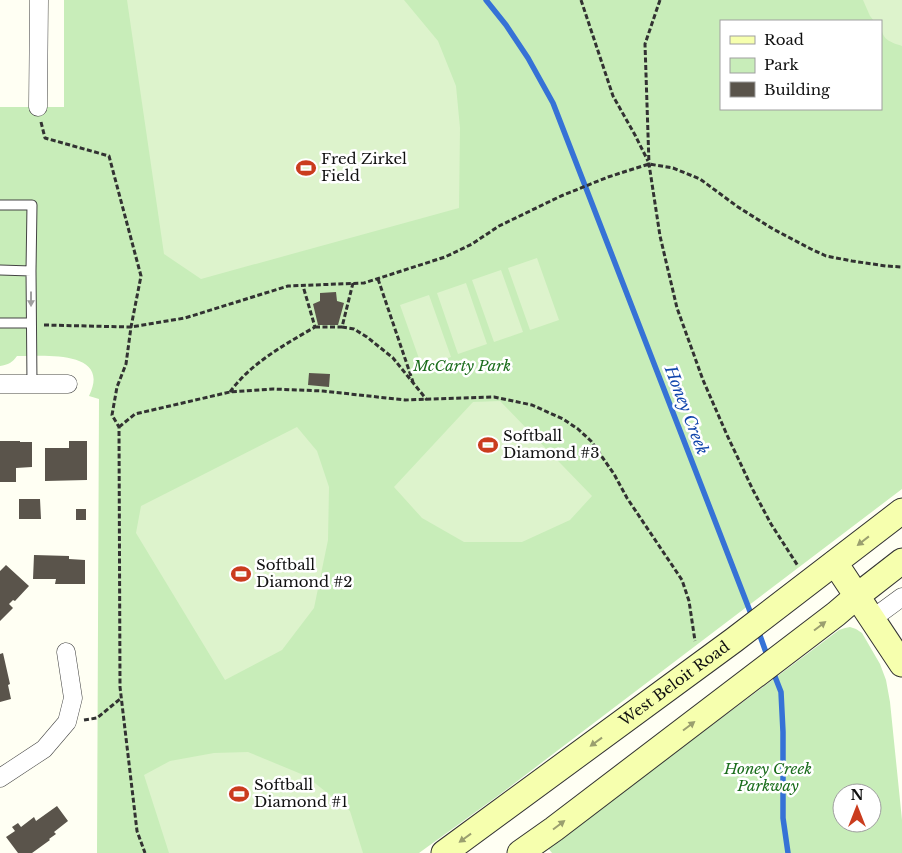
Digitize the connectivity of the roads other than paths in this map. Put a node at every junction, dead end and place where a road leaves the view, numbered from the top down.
1 (39, 0) edge
2 (38, 107) road end
3 (0, 205) edge
4 (0, 270) edge
5 (31, 270) junction
6 (0, 323) edge
7 (32, 323) junction
8 (0, 384) edge
9 (32, 384) junction
10 (68, 384) dead end
11 (902, 511) edge
12 (902, 561) edge
13 (835, 563) junction
14 (857, 596) junction
15 (902, 596) edge
16 (872, 619) junction
17 (66, 652) dead end
18 (901, 667) edge
19 (0, 778) edge
20 (444, 853) edge
21 (520, 853) edge

1 - 2 street
3 - 5 lane
4 - 5 lane
5 -> 7 lane
6 - 7 lane
7 - 9 lane
8 - 9 street
9 - 10 street
11 -> 13 main road, West Beloit Road
12 - 14 main road
13 - 14 main road
13 -> 20 main road, West Beloit Road
14 - 16 main road
21 -> 14 main road
15 - 16 street
16 - 18 main road
17 - 19 street

